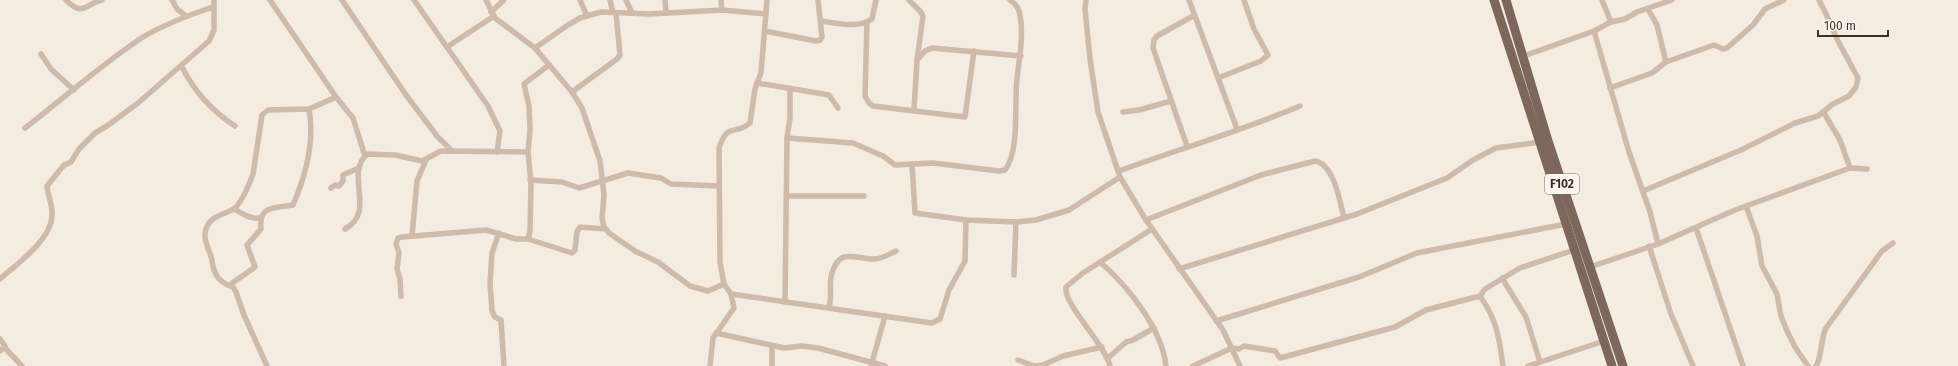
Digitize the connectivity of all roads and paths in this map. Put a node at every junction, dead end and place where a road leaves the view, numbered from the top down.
1 (66, 0) edge
2 (102, 0) edge
3 (172, 0) edge
4 (214, 0) edge
5 (270, 0) edge
6 (342, 0) edge
7 (414, 0) edge
8 (486, 0) edge
9 (504, 0) edge
10 (580, 0) edge
11 (610, 0) edge
12 (626, 0) edge
13 (665, 0) edge
14 (721, 0) edge
15 (767, 0) edge
16 (818, 0) edge
17 (876, 0) edge
18 (909, 0) edge
19 (1010, 0) edge
20 (1087, 0) edge
21 (1188, 0) edge
22 (1244, 0) edge
23 (1494, 0) edge
24 (1506, 0) edge
25 (1602, 0) edge
26 (1672, 0) edge
27 (1784, 0) edge
28 (1819, 0) edge
29 (213, 7) junction
30 (1648, 9) junction
31 (722, 10) junction
32 (614, 12) junction
33 (632, 13) junction
34 (666, 13) junction
35 (492, 14) junction
36 (766, 14) junction
37 (186, 16) junction
38 (587, 16) junction
39 (1193, 16) junction
40 (821, 21) junction
41 (867, 22) junction
42 (1611, 22) junction
43 (765, 31) junction
44 (1594, 31) junction
45 (447, 47) junction
46 (535, 48) junction
47 (974, 51) junction
48 (41, 54) dead end
49 (1021, 56) junction
50 (1524, 56) junction
51 (917, 60) junction
52 (1666, 62) junction
53 (549, 64) junction
54 (182, 66) junction
55 (1218, 78) junction
56 (757, 83) junction
57 (790, 88) junction
58 (1610, 88) junction
59 (74, 90) junction
60 (572, 92) junction
61 (336, 97) junction
62 (1170, 101) junction
63 (1300, 106) dead end
64 (838, 108) dead end
65 (309, 109) junction
66 (914, 110) junction
67 (1123, 112) dead end
68 (1824, 112) junction
69 (235, 126) dead end
70 (25, 128) dead end
71 (1237, 129) junction
72 (787, 138) junction
73 (1544, 141) junction
74 (1186, 146) junction
75 (452, 150) junction
76 (498, 152) junction
77 (528, 152) junction
78 (365, 156) junction
79 (426, 160) junction
80 (912, 164) junction
81 (359, 168) junction
82 (1850, 168) junction
83 (1867, 169) dead end
84 (1119, 174) junction
85 (530, 180) junction
86 (603, 180) junction
87 (718, 186) junction
88 (331, 188) dead end
89 (1644, 191) junction
90 (787, 196) junction
91 (864, 196) dead end
92 (1746, 206) junction
93 (234, 209) junction
94 (260, 218) junction
95 (1344, 218) junction
96 (966, 220) junction
97 (1146, 220) junction
98 (1016, 222) junction
99 (1566, 224) junction
100 (1696, 228) junction
101 (345, 229) dead end
102 (1152, 229) junction
103 (606, 230) junction
104 (500, 234) junction
105 (412, 236) junction
106 (528, 239) junction
107 (1893, 243) dead end
108 (1658, 244) junction
109 (1649, 246) junction
110 (1574, 250) junction
111 (896, 251) dead end
112 (1100, 262) junction
113 (1590, 267) junction
114 (1179, 269) junction
115 (1014, 275) dead end
116 (1502, 278) junction
117 (0, 279) edge
118 (231, 284) junction
119 (724, 284) junction
120 (731, 294) junction
121 (401, 296) dead end
122 (1480, 296) junction
123 (785, 302) junction
124 (829, 307) junction
125 (885, 316) junction
126 (1216, 321) junction
127 (1154, 328) junction
128 (716, 333) junction
129 (0, 339) edge
130 (1604, 341) junction
131 (772, 346) junction
132 (1102, 347) junction
133 (1232, 348) junction
134 (2, 349) edge
135 (1108, 358) junction
136 (1018, 360) dead end
137 (1540, 362) junction
138 (872, 365) edge
139 (22, 366) edge
140 (267, 366) edge
141 (504, 366) edge
142 (710, 366) edge
143 (772, 366) edge
144 (885, 366) edge
145 (1044, 366) edge
146 (1110, 366) edge
147 (1166, 366) edge
148 (1193, 366) edge
149 (1240, 366) edge
150 (1504, 366) edge
151 (1528, 366) edge
152 (1612, 366) edge
153 (1623, 366) edge
154 (1693, 366) edge
155 (1743, 366) edge
156 (1808, 366) edge
157 (1816, 366) edge

1 - 2 street
3 - 37 street
4 - 29 street
5 - 61 street
6 - 75 street
7 - 45 street
8 - 35 street
9 - 35 street
10 - 38 street
11 - 32 street
12 - 33 street
13 - 34 street
14 - 31 street
15 - 36 street
16 - 40 street
17 - 41 street
18 - 51 street
19 - 49 street
20 - 84 street
21 - 39 street
22 - 55 street
23 - 73 main road, F102
24 - 50 main road, F102
25 - 42 street
26 - 30 street
27 - 52 street
28 - 68 street
29 - 37 street
29 - 54 street
30 - 42 street
30 - 52 street
31 - 34 street
31 - 36 street
32 - 33 street
32 - 38 street
32 - 60 street
33 - 34 street
35 - 45 street
35 - 46 street
36 - 43 street
37 - 59 street
38 - 46 street
39 - 55 street
39 - 62 street
40 - 41 street
40 - 43 street
41 - 66 street
42 - 44 street
43 - 56 street
44 - 50 street
44 - 58 street
45 - 76 street
46 - 53 street
47 - 49 street
47 - 51 street
47 - 66 street
48 - 59 street
49 - 80 street
50 - 73 main road, F102
51 - 66 street
52 - 58 street
53 - 60 street
53 - 77 street
54 - 69 street
54 - 117 street
55 - 71 street
56 - 57 street
56 - 87 street
57 - 64 street
57 - 72 street
58 - 89 street
59 - 70 street
60 - 86 street
61 - 65 street
61 - 78 street
62 - 67 street
62 - 74 street
63 - 71 street
65 - 93 street
65 - 94 street
68 - 82 street
68 - 89 street
71 - 74 street
72 - 80 street
72 - 90 street
73 - 95 street
73 - 99 main road, F102
73 - 113 main road, F102
74 - 84 street
75 - 76 street
75 - 79 street
76 - 77 street
77 - 85 street
78 - 79 street
78 - 81 street
79 - 105 street
80 - 96 street
81 - 88 street
81 - 101 street
82 - 83 street
82 - 92 street
84 - 97 street
84 - 98 street
85 - 86 street
85 - 106 street
86 - 87 street
86 - 103 street
87 - 119 street
89 - 108 street
90 - 91 street
90 - 123 street
92 - 100 street
92 - 156 street
93 - 94 street
93 - 118 street
94 - 118 street
95 - 97 street
95 - 114 street
96 - 98 street
96 - 125 street
97 - 102 street
98 - 115 street
99 - 110 main road, F102
99 - 126 street
100 - 108 street
100 - 155 street
102 - 112 street
102 - 114 street
103 - 106 street
103 - 119 street
104 - 105 street
104 - 106 street
104 - 141 street
105 - 121 street
107 - 157 street
108 - 109 street
109 - 113 street
109 - 154 street
110 - 116 street
110 - 130 main road, F102
111 - 124 street
112 - 127 street
112 - 132 street
113 - 153 main road, F102
114 - 126 street
116 - 122 street
116 - 137 street
118 - 140 street
119 - 120 street
120 - 123 street
120 - 128 street
122 - 133 street
122 - 150 street
123 - 124 street
124 - 125 street
125 - 138 street
126 - 133 street
127 - 135 street
127 - 147 street
128 - 131 street
128 - 142 street
129 - 134 street
130 - 137 street
130 - 152 main road, F102
131 - 138 street
131 - 143 street
132 - 135 street
132 - 145 street
133 - 148 street
133 - 149 street
134 - 139 street
135 - 146 street
136 - 145 street
137 - 151 street
138 - 144 street

